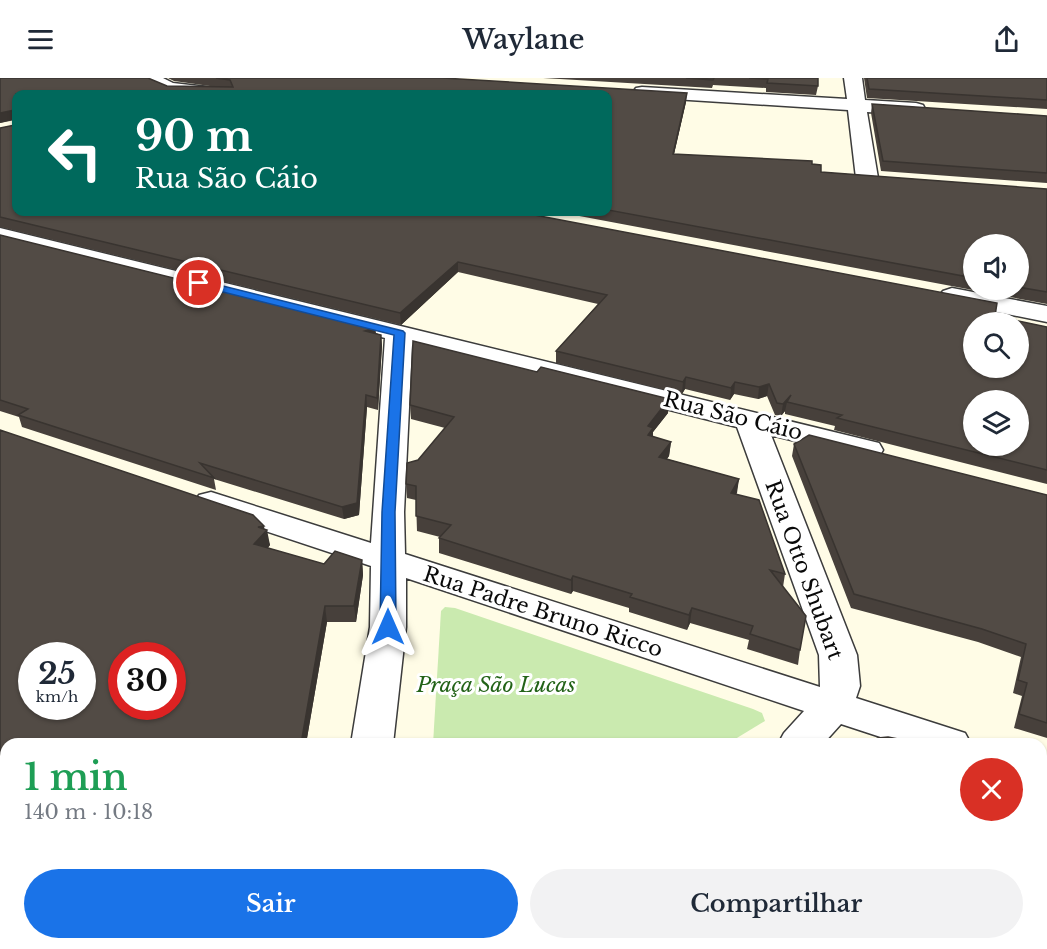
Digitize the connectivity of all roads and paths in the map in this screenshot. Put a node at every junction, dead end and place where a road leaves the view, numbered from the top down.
1 (211, 78) edge
2 (853, 78) edge
3 (155, 84) edge
4 (196, 90) edge
5 (623, 91) edge
6 (856, 106) junction
7 (940, 111) edge
8 (845, 177) edge
9 (867, 178) junction
10 (890, 180) edge
11 (0, 235) edge
12 (931, 292) edge
13 (1047, 314) edge
14 (399, 333) junction
15 (750, 420) junction
16 (887, 455) edge
17 (184, 492) edge
18 (388, 561) junction
19 (834, 706) junction
20 (373, 738) edge
21 (805, 738) edge
22 (932, 738) edge

1 - 3 street
2 - 6 street
3 - 4 street
5 - 6 street
6 - 7 street
6 - 9 street
8 - 9 street
9 - 10 street
11 - 14 street, Rua São Cáio
12 - 13 street
14 - 15 street, Rua São Cáio
14 - 18 street
15 - 16 street, Rua São Cáio
15 - 19 street, Rua Otto Shubart
17 - 18 street, Rua Padre Bruno Ricco
18 - 19 street, Rua Padre Bruno Ricco
18 - 20 street
19 - 21 street
19 - 22 street, Rua Padre Bruno Ricco

